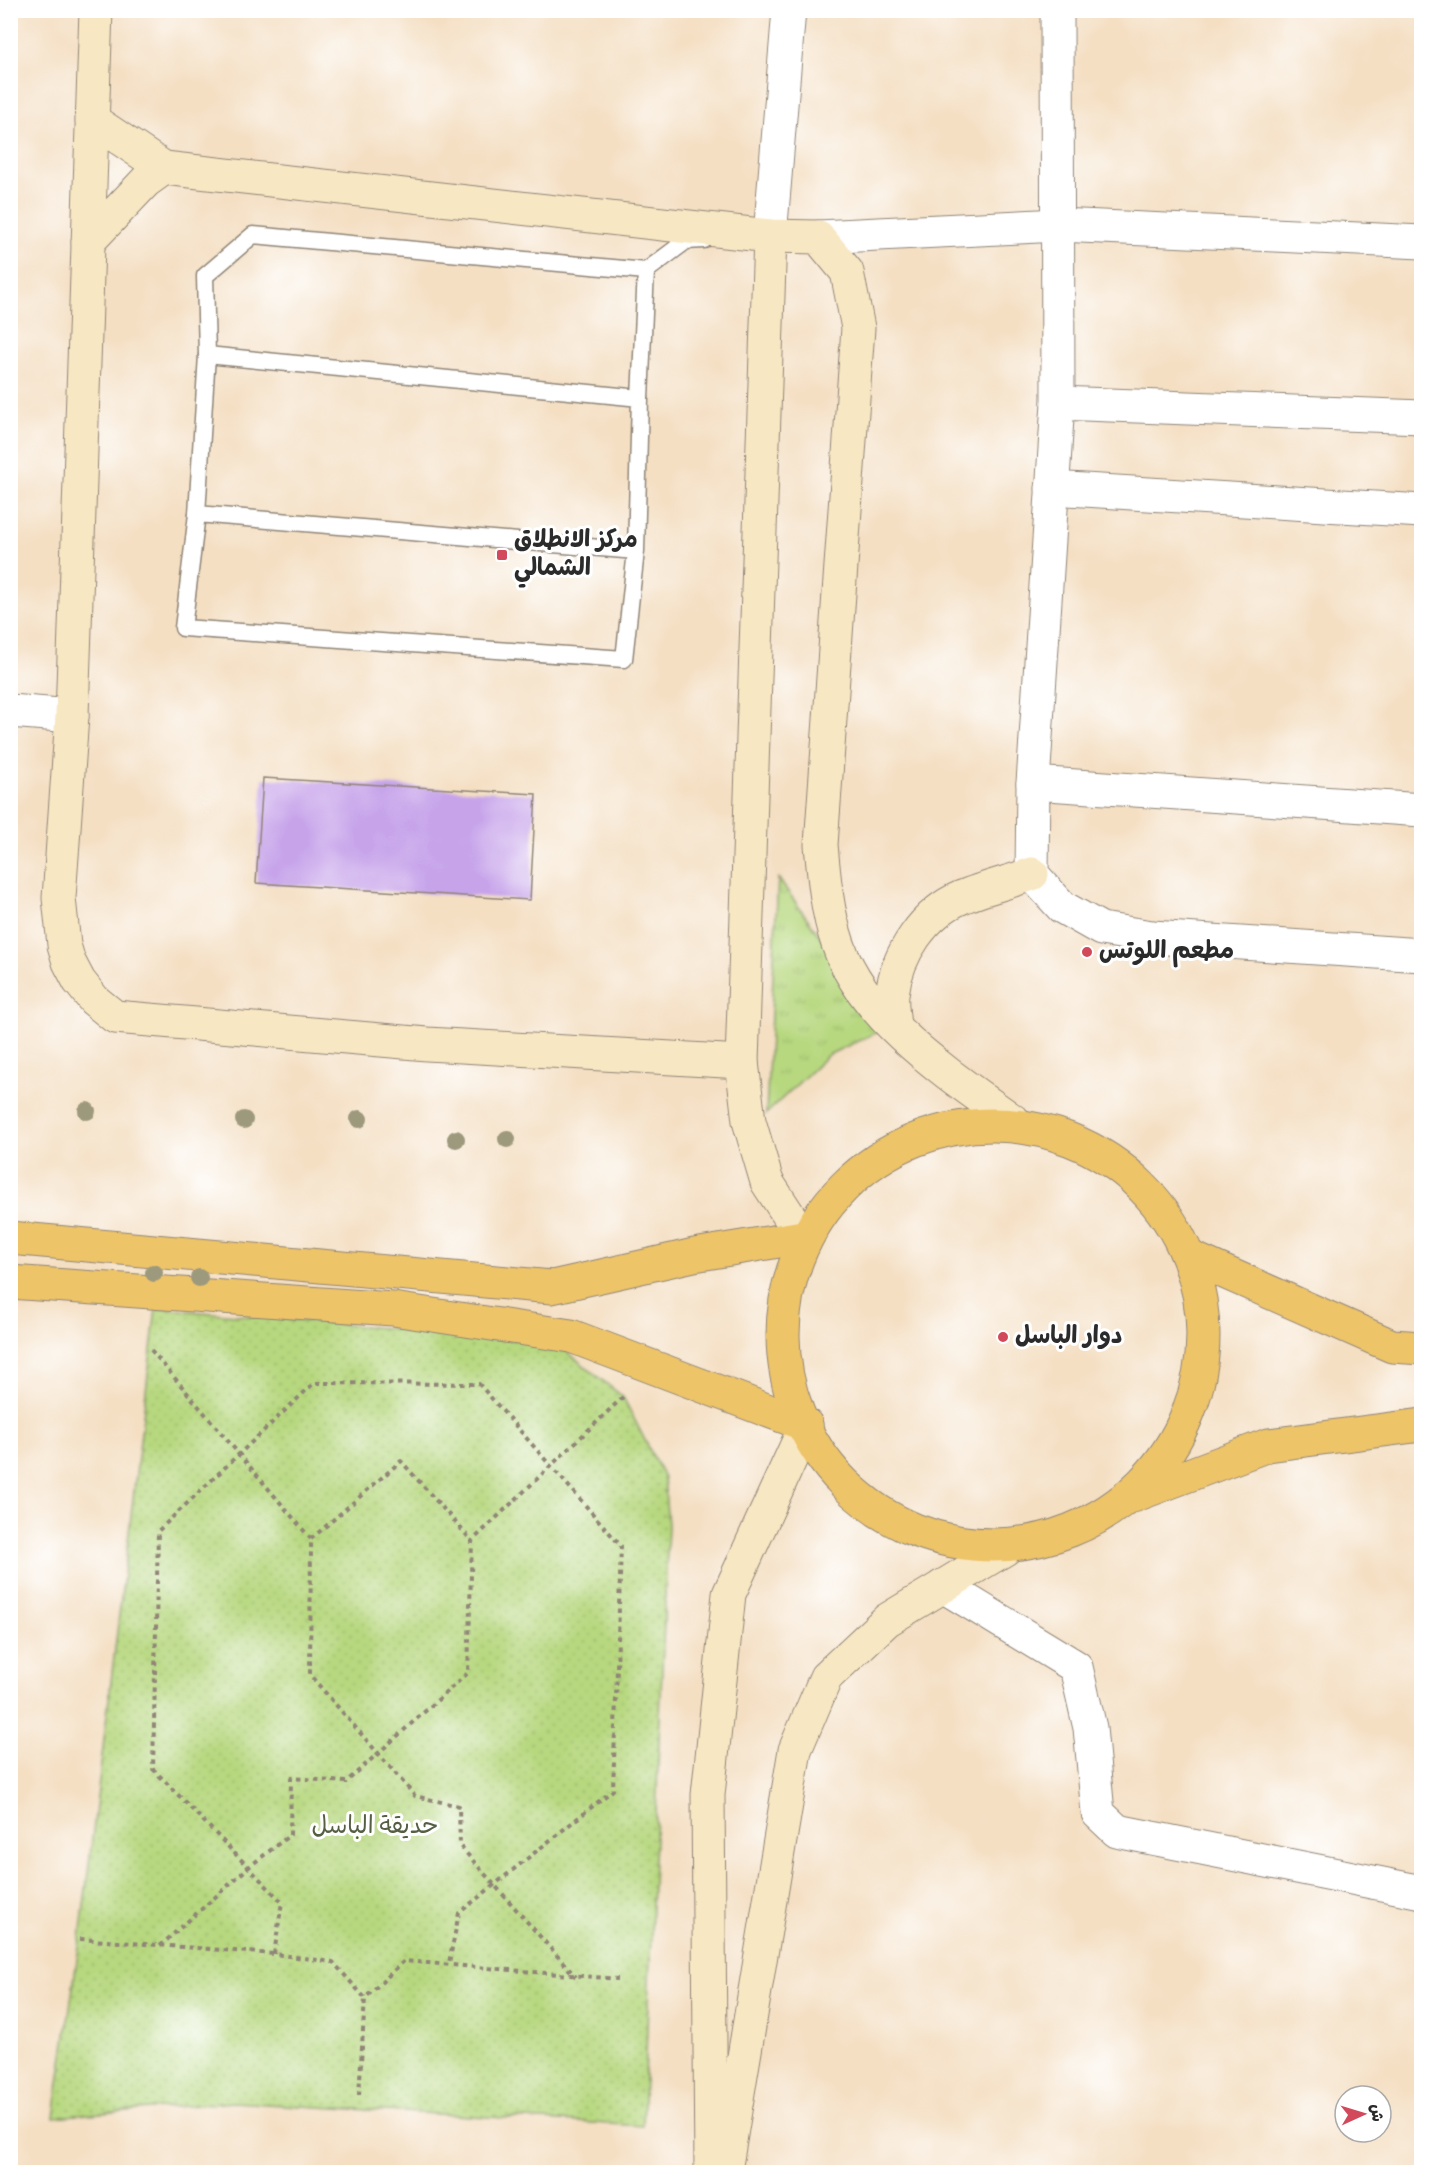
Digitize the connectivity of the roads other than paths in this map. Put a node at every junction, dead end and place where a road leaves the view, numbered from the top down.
1 (96, 10) edge
2 (789, 10) edge
3 (1057, 10) edge
4 (92, 120) junction
5 (164, 168) junction
6 (1059, 225) junction
7 (770, 236) junction
8 (818, 237) junction
9 (88, 242) junction
10 (1422, 242) edge
11 (646, 271) junction
12 (207, 355) junction
13 (640, 398) junction
14 (1058, 403) junction
15 (1422, 417) edge
16 (1052, 488) junction
17 (1422, 511) edge
18 (197, 514) junction
19 (636, 551) junction
20 (10, 711) edge
21 (72, 716) junction
22 (1033, 783) junction
23 (1422, 810) edge
24 (1032, 874) junction
25 (1422, 955) edge
26 (894, 1026) junction
27 (742, 1062) junction
28 (1016, 1123) junction
29 (803, 1237) junction
30 (10, 1238) edge
31 (1190, 1257) junction
32 (10, 1282) edge
33 (1422, 1348) edge
34 (806, 1425) junction
35 (1422, 1425) edge
36 (1133, 1496) junction
37 (1005, 1549) junction
38 (943, 1586) junction
39 (1422, 1892) edge
40 (711, 2172) edge
41 (725, 2172) edge

1 - 4 street
2 - 7 street
3 - 6 street
4 - 5 street
4 - 9 street
5 - 7 street
5 - 9 street
6 - 8 street
6 - 10 street
6 - 14 street
7 - 8 street
7 - 11 lane
7 - 27 street
8 - 26 street
9 - 21 street
11 - 12 lane
11 - 13 lane
12 - 13 lane
12 - 18 lane
13 - 19 lane
14 - 15 street
14 - 16 street
16 - 17 street
16 - 22 street
18 - 19 lane
18 - 19 lane
20 - 21 street
21 - 27 street
22 - 23 street
22 - 24 street
24 - 25 street
24 - 26 street
26 - 28 street
27 - 29 street
28 - 29 main road
28 - 31 main road
29 - 30 main road
29 - 34 main road
31 - 33 main road
31 - 36 main road
32 - 34 main road
34 - 37 main road
34 - 40 street
35 - 36 main road
36 - 37 main road
37 - 38 street
38 - 39 street
38 - 41 street

